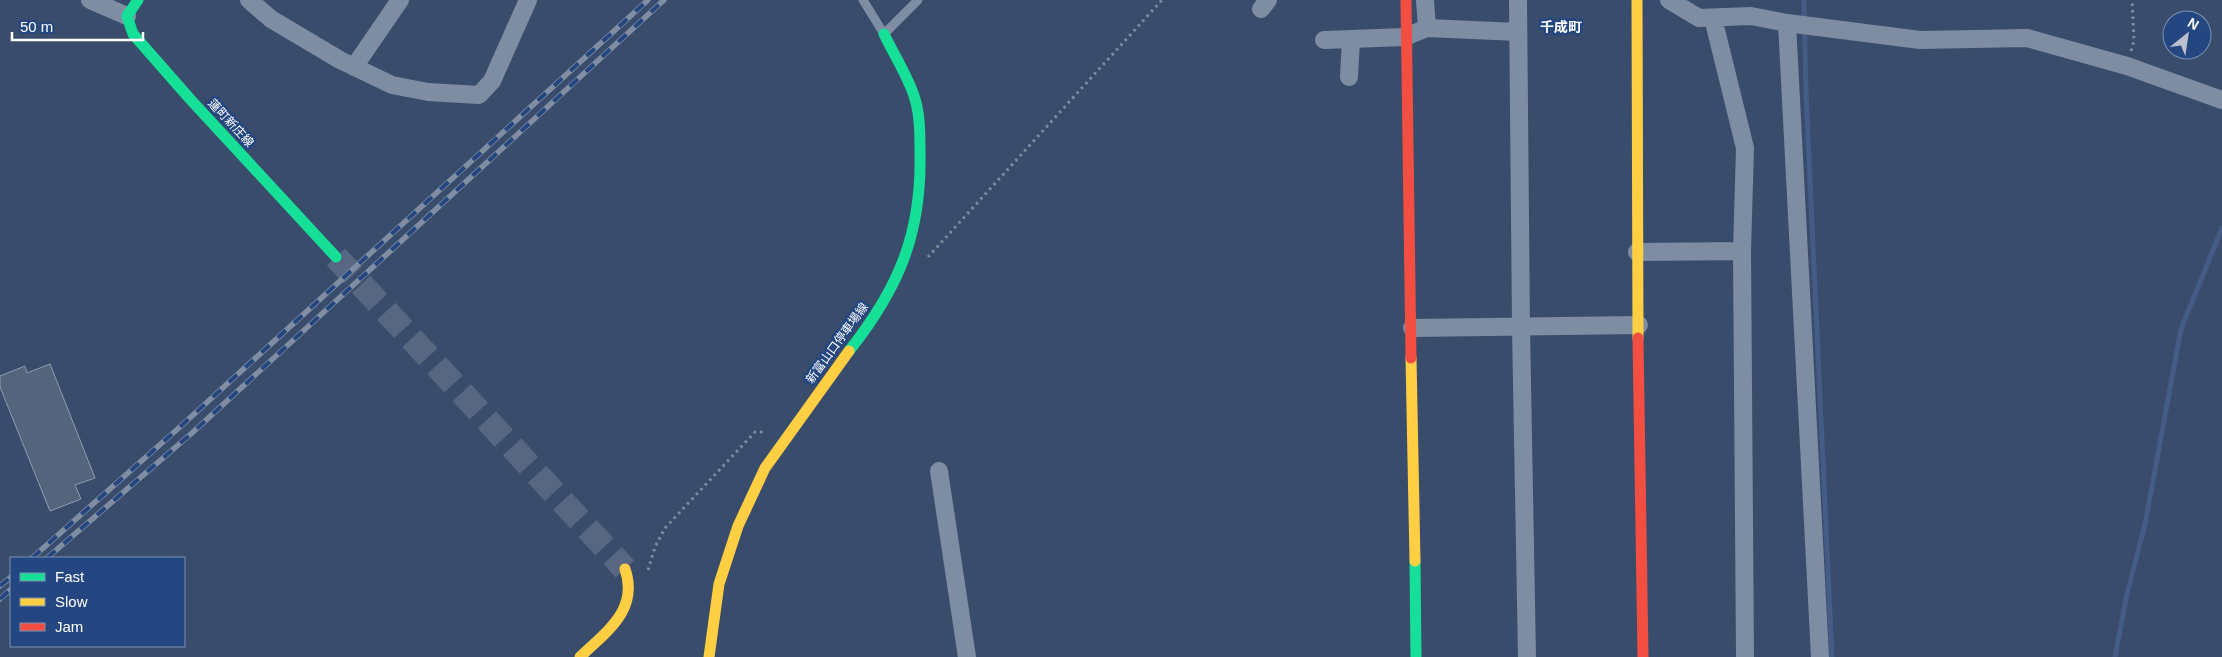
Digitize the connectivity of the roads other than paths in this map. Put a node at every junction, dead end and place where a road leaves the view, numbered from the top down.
1 (90, 0) edge
2 (138, 0) edge
3 (400, 0) edge
4 (528, 0) edge
5 (863, 0) edge
6 (918, 0) edge
7 (1406, 0) edge
8 (1425, 0) edge
9 (1518, 0) edge
10 (1637, 0) edge
11 (1668, 0) edge
12 (258, 3) edge
13 (1751, 8) edge
14 (127, 16) junction
15 (1713, 18) junction
16 (1787, 24) junction
17 (1427, 28) junction
18 (1518, 32) junction
19 (884, 34) junction
20 (1405, 37) junction
21 (1351, 39) junction
22 (1324, 40) dead end
23 (354, 67) junction
24 (1349, 77) dead end
25 (2222, 100) edge
26 (1742, 251) junction
27 (1638, 252) junction
28 (336, 257) tunnel mouth
29 (1639, 325) junction
30 (1521, 327) junction
31 (1412, 328) junction
32 (940, 471) dead end
33 (625, 570) tunnel mouth
34 (580, 657) edge
35 (709, 657) edge
36 (967, 657) edge
37 (1416, 657) edge
38 (1527, 657) edge
39 (1643, 657) edge
40 (1744, 657) edge
41 (1820, 657) edge

1 - 14 street
2 - 14 street
3 - 23 street
4 - 23 street
5 - 19 lane
6 - 19 lane
7 - 20 street
8 - 17 street
9 - 18 street
10 - 27 street
11 - 15 street
12 - 23 street
13 - 15 street
13 - 16 street
14 - 28 street, 蓮町新庄線
15 - 26 street
16 - 25 street
16 - 41 street
17 - 18 street
17 - 20 street
18 - 30 street
19 - 35 street, 新富山口停車場線
20 - 21 street
20 - 31 street
21 - 22 street
21 - 24 street
26 - 27 street
26 - 40 street
27 - 29 street
29 - 30 street
29 - 39 street
30 - 31 street
30 - 38 street
31 - 37 street
32 - 36 street
33 - 34 street

